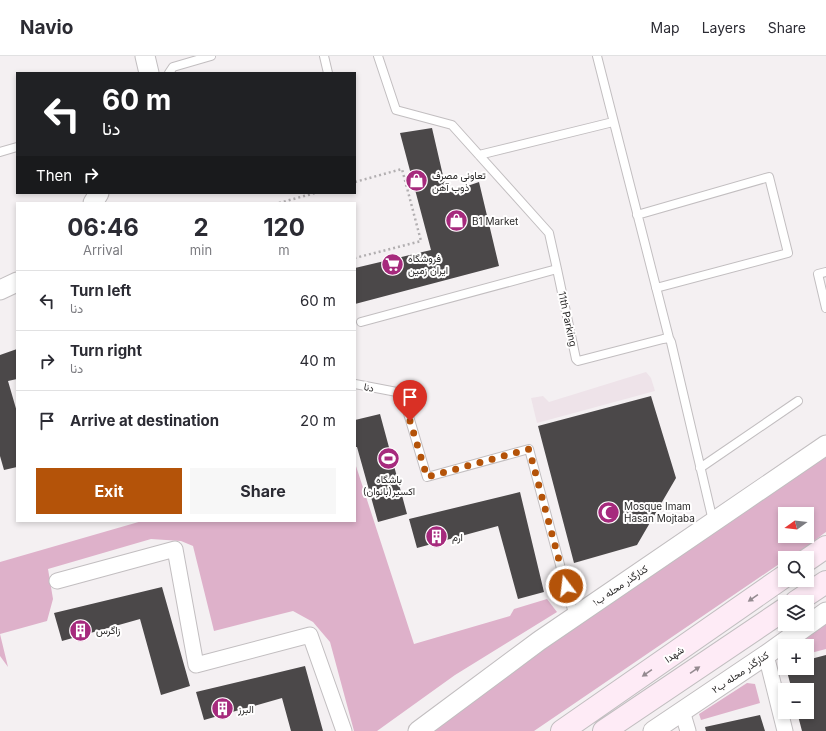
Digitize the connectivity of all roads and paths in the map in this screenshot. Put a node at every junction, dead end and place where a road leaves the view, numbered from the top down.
1 (145, 56) edge
2 (211, 56) edge
3 (324, 56) edge
4 (378, 56) edge
5 (596, 56) edge
6 (149, 72) edge
7 (170, 72) edge
8 (328, 72) edge
9 (613, 122) junction
10 (16, 147) edge
11 (0, 152) edge
12 (479, 155) junction
13 (356, 182) edge
14 (311, 194) edge
15 (283, 202) edge
16 (637, 215) junction
17 (356, 258) edge
18 (557, 269) junction
19 (826, 272) edge
20 (16, 282) edge
21 (656, 288) junction
22 (0, 290) edge
23 (826, 308) edge
24 (360, 322) dead end
25 (669, 338) junction
26 (356, 384) edge
27 (798, 400) dead end
28 (826, 445) edge
29 (700, 468) junction
30 (713, 522) junction
31 (826, 547) edge
32 (814, 555) edge
33 (57, 581) dead end
34 (778, 581) edge
35 (826, 582) edge
36 (806, 595) edge
37 (826, 612) edge
38 (778, 614) edge
39 (574, 617) junction
40 (766, 655) junction
41 (682, 711) junction
42 (344, 731) edge
43 (418, 731) edge
44 (562, 731) edge
45 (604, 731) edge
46 (653, 731) edge
47 (688, 731) edge
48 (785, 731) edge

1 - 6 street
2 - 7 lane
3 - 8 lane
4 - 12 lane
5 - 9 lane
9 - 12 lane
9 - 16 lane
10 - 11 lane
12 - 18 lane
13 - 17 path
14 - 15 path
16 - 21 lane
16 - 21 lane
18 - 24 lane
18 - 25 lane, 11th Parking
19 - 23 lane
20 - 22 street
21 - 25 lane
25 - 29 lane
26 - 39 lane, دنا
27 - 29 lane
28 - 30 street, کنارگذر محله ب۱
29 - 30 lane
30 - 39 street, کنارگذر محله ب۱
31 - 32 main road
33 - 42 street
34 -> 44 main road, شهدا
35 - 36 main road
37 - 40 street, کنارگذر محله ب۲
45 -> 38 main road
39 - 43 street, کنارگذر محله ب۱
40 - 41 street, کنارگذر محله ب۲
40 - 48 street
41 - 46 street, کنارگذر محله ب۲
41 - 47 street

